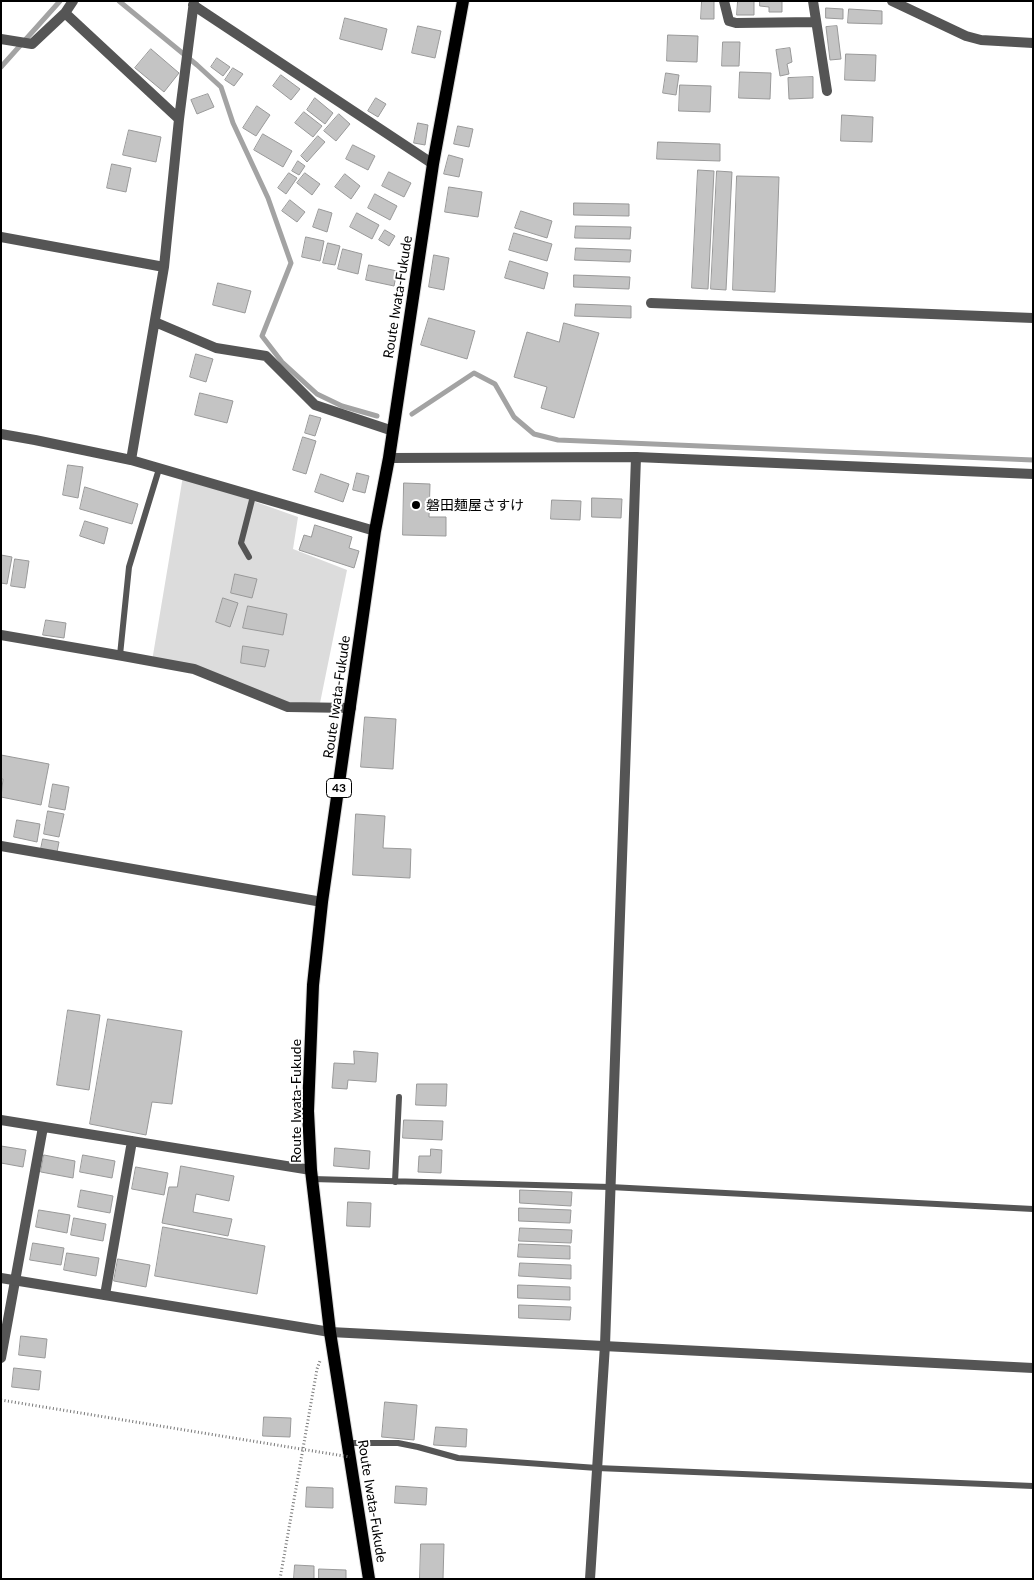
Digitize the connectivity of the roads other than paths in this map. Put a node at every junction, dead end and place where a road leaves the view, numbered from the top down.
1 (73, 1) edge
2 (463, 1) edge
3 (724, 1) edge
4 (813, 1) edge
5 (892, 1) edge
6 (193, 3) edge
7 (65, 13) junction
8 (816, 22) junction
9 (1, 39) edge
10 (1033, 44) edge
11 (827, 90) dead end
12 (179, 119) junction
13 (433, 164) junction
14 (1, 237) edge
15 (164, 267) junction
16 (651, 303) dead end
17 (1033, 318) edge
18 (155, 322) junction
19 (393, 431) junction
20 (1, 434) edge
21 (636, 456) junction
22 (389, 458) junction
23 (131, 460) junction
24 (158, 469) junction
25 (1033, 474) edge
26 (253, 496) junction
27 (376, 531) junction
28 (248, 557) dead end
29 (1, 635) edge
30 (120, 655) junction
31 (351, 708) junction
32 (1, 846) edge
33 (322, 902) junction
34 (399, 1097) dead end
35 (1, 1120) edge
36 (43, 1127) junction
37 (132, 1141) junction
38 (311, 1175) junction
39 (395, 1182) junction
40 (610, 1187) junction
41 (1033, 1209) edge
42 (1, 1278) edge
43 (16, 1281) junction
44 (105, 1295) junction
45 (330, 1332) junction
46 (604, 1345) junction
47 (1, 1358) edge
48 (1033, 1368) edge
49 (348, 1443) junction
50 (597, 1468) junction
51 (1033, 1486) edge
52 (369, 1579) edge
53 (590, 1579) edge

1 - 7 street
2 - 13 main road, Route Iwata-Fukude / 43
3 - 8 street
4 - 8 street
5 - 10 street
6 - 12 street
6 - 13 street
7 - 9 street
7 - 12 street
8 - 11 street
12 - 15 street
13 - 19 main road, Route Iwata-Fukude / 43
14 - 15 street
15 - 18 street
16 - 17 street
18 - 19 street
18 - 23 street
19 - 22 main road, Route Iwata-Fukude / 43
20 - 23 street
21 - 22 street
21 - 25 street
21 - 40 street
22 - 27 main road, Route Iwata-Fukude / 43
23 - 24 street
24 - 26 street
24 - 30 lane
26 - 27 street
26 - 28 lane
27 - 31 main road, Route Iwata-Fukude / 43
29 - 30 street
30 - 31 street
31 - 33 main road, Route Iwata-Fukude / 43
32 - 33 street
33 - 38 main road, Route Iwata-Fukude / 43
34 - 39 lane
35 - 36 street
36 - 37 street
36 - 43 street
37 - 38 street
37 - 44 street
38 - 39 lane
38 - 45 main road, Route Iwata-Fukude / 43
39 - 40 lane
40 - 41 lane
40 - 46 street
42 - 43 street
43 - 44 street
43 - 47 street
44 - 45 street
45 - 46 street
45 - 49 main road, Route Iwata-Fukude / 43
46 - 48 street
46 - 50 street
49 - 50 lane
49 - 52 main road, Route Iwata-Fukude / 43
50 - 51 lane
50 - 53 street

